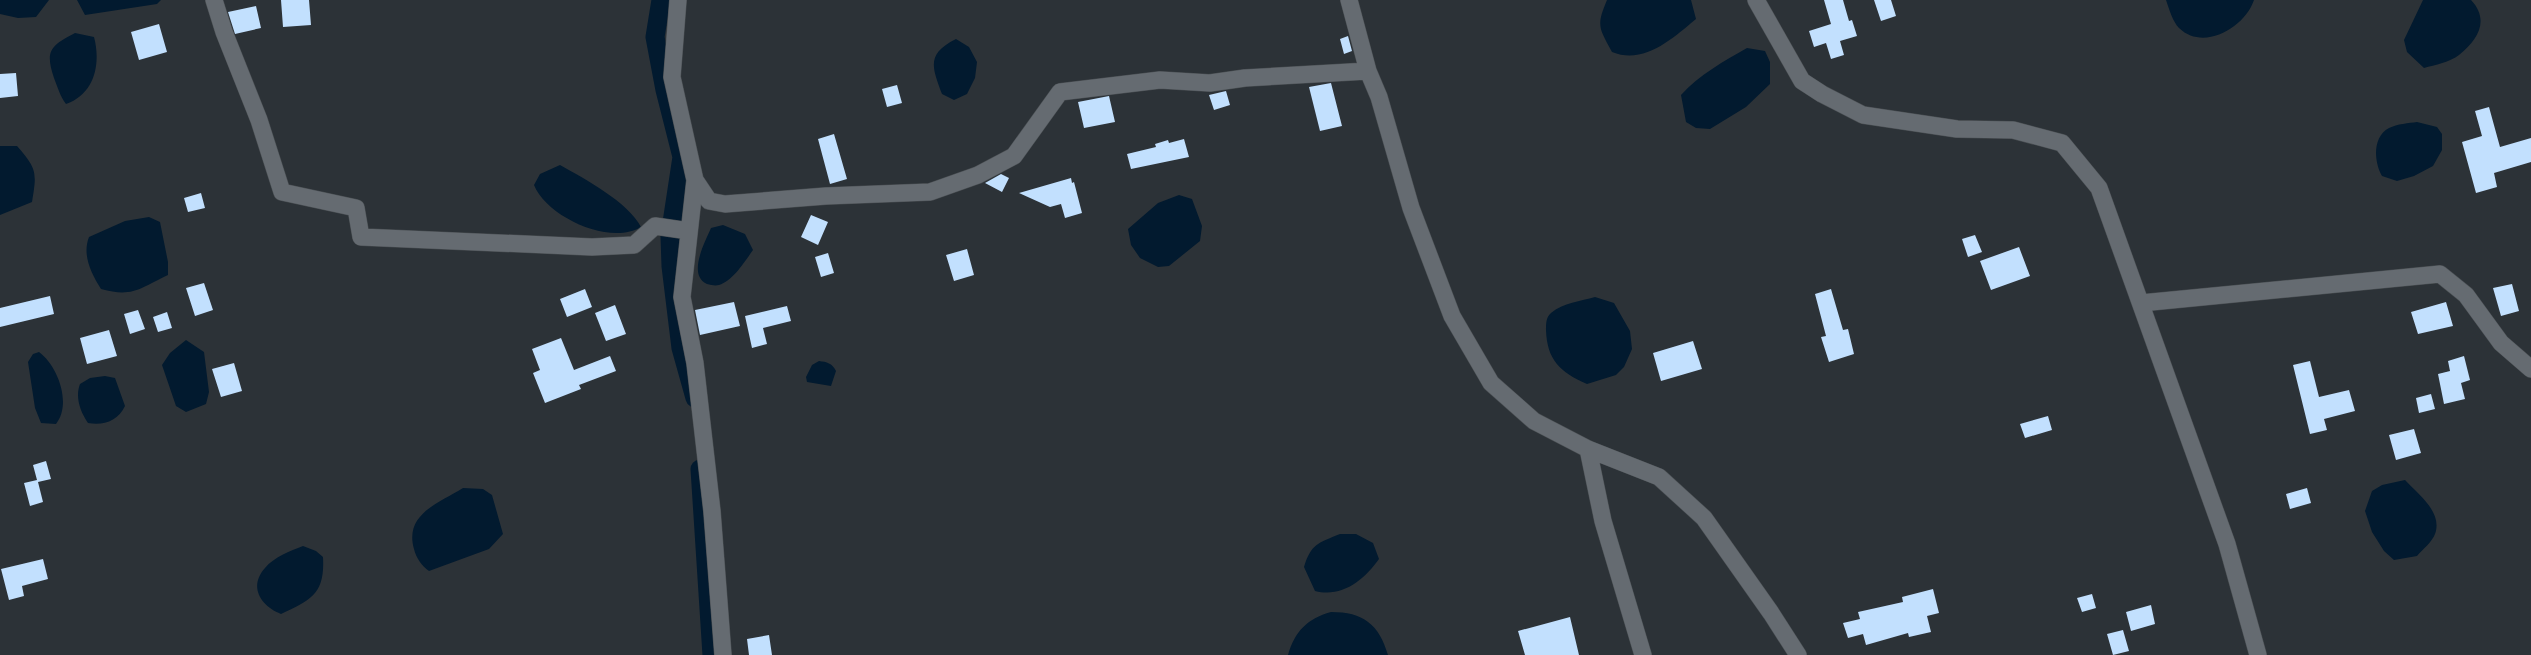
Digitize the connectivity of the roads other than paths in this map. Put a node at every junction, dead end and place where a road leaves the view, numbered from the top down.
1 (214, 0) edge
2 (678, 0) edge
3 (1349, 0) edge
4 (1756, 0) edge
5 (1368, 71) junction
6 (695, 180) junction
7 (689, 231) junction
8 (2141, 303) junction
9 (2531, 369) edge
10 (1588, 449) junction
11 (723, 655) edge
12 (1643, 655) edge
13 (1798, 655) edge
14 (2258, 655) edge

1 - 7 street
2 - 6 street
3 - 5 street
4 - 8 street
5 - 6 street
5 - 10 street
6 - 7 street
7 - 11 street
8 - 9 street
8 - 14 street
10 - 12 street
10 - 13 street

